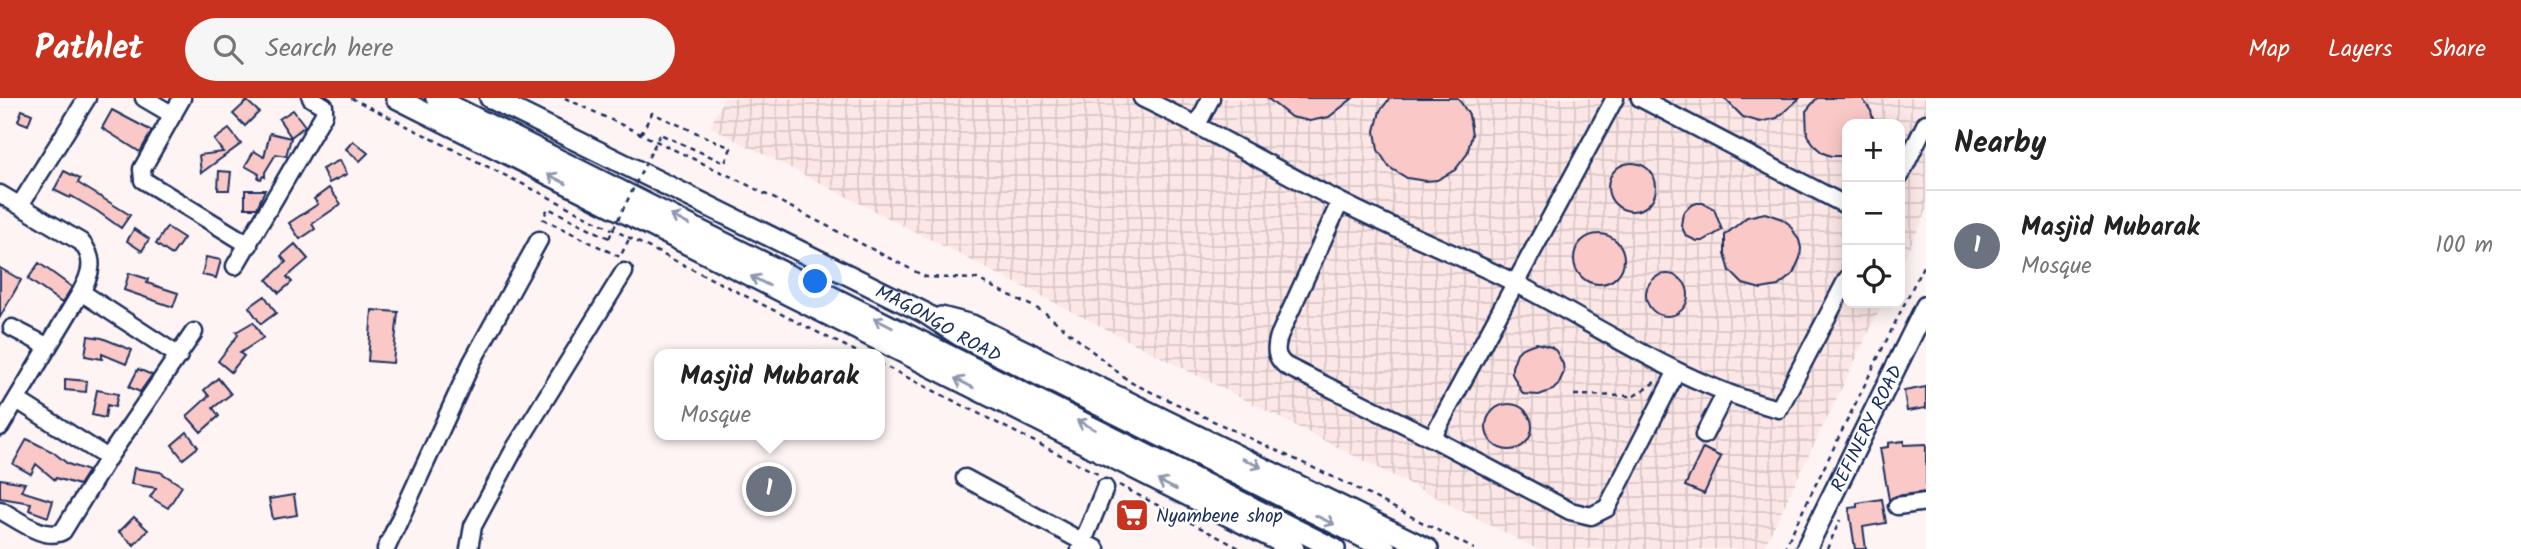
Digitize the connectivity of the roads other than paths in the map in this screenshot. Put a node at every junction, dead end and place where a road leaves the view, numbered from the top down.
1 (87, 98) edge
2 (144, 98) edge
3 (182, 98) edge
4 (311, 98) edge
5 (396, 98) edge
6 (436, 98) edge
7 (490, 98) edge
8 (1142, 98) edge
9 (1211, 98) edge
10 (1615, 98) edge
11 (1640, 98) edge
12 (173, 115) junction
13 (1926, 123) edge
14 (1198, 125) junction
15 (1905, 166) edge
16 (0, 194) edge
17 (1339, 202) junction
18 (1842, 203) edge
19 (20, 205) junction
20 (538, 240) dead end
21 (249, 245) junction
22 (234, 266) dead end
23 (624, 272) dead end
24 (1515, 284) junction
25 (1842, 289) edge
26 (81, 292) junction
27 (1926, 306) edge
28 (923, 312) junction
29 (12, 328) dead end
30 (194, 332) dead end
31 (47, 346) junction
32 (179, 355) junction
33 (1677, 371) junction
34 (1726, 392) junction
35 (17, 400) junction
36 (0, 427) edge
37 (1703, 435) dead end
38 (1433, 438) junction
39 (108, 458) junction
40 (965, 478) dead end
41 (1109, 483) road end
42 (1926, 502) edge
43 (1897, 506) dead end
44 (0, 510) edge
45 (1086, 547) edge
46 (386, 549) edge
47 (469, 549) edge
48 (1294, 549) edge
49 (1335, 549) edge
50 (1386, 549) edge
51 (1428, 549) edge
52 (1806, 549) edge

1 - 19 street
2 - 12 street
3 - 12 street
4 - 21 street
48 -> 5 main road
49 -> 6 main road
7 - 28 main road, MAGONGO ROAD
8 - 14 street
9 - 14 street
10 - 24 street
11 - 18 street
12 - 21 street
13 - 15 street
14 - 17 street
16 - 19 street
17 - 24 street
17 - 38 street
19 - 26 street
20 - 46 street
21 - 22 street
23 - 47 street
24 - 33 street
24 - 38 street
25 - 34 street
26 - 31 street
26 - 32 street
27 - 52 main road, REFINERY ROAD
28 -> 50 main road, MAGONGO ROAD
28 -> 51 main road
29 - 31 street
30 - 32 street
31 - 35 street
32 - 39 street
33 - 34 street
33 - 38 street
34 - 37 street
35 - 36 street
35 - 39 street
39 - 44 street
40 - 45 street
41 - 45 street
42 - 43 street

